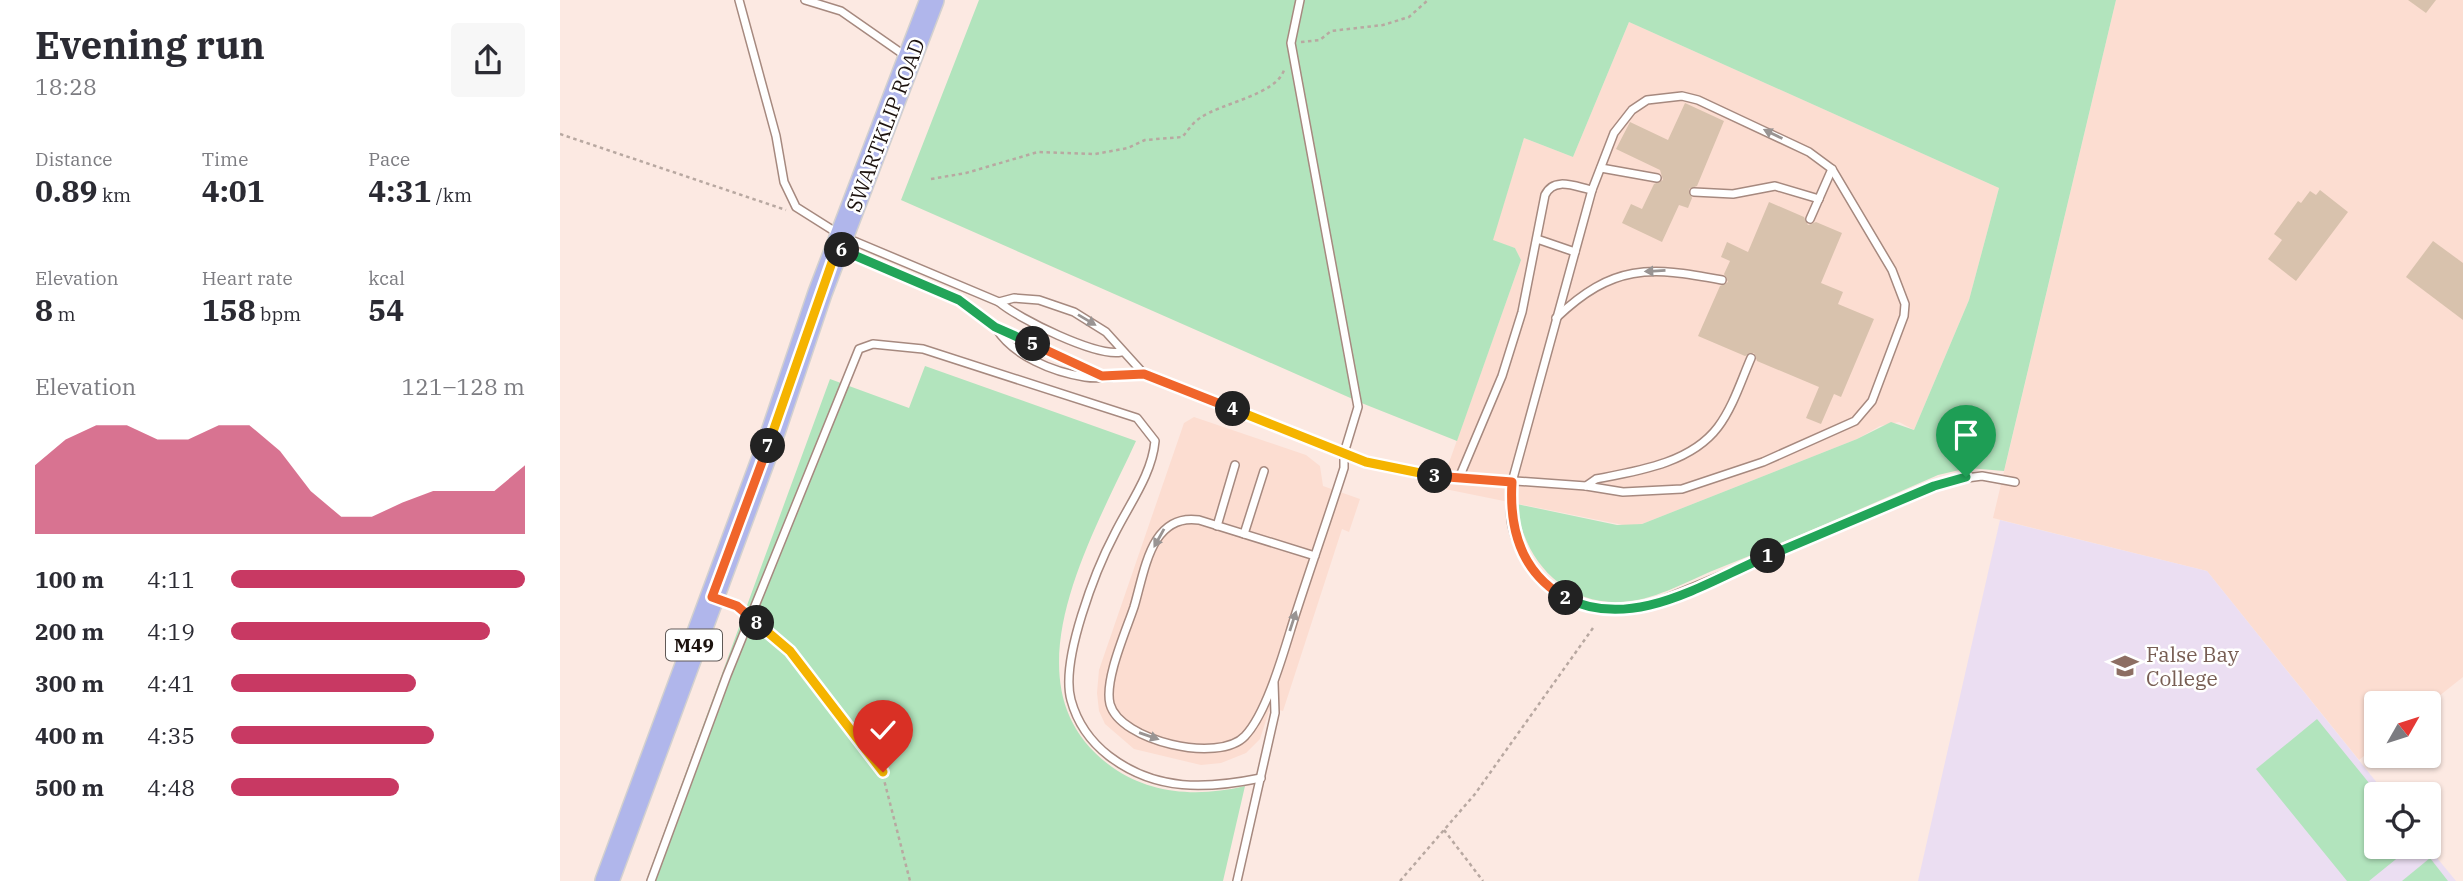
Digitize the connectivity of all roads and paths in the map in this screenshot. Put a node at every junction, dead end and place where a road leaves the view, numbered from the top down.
1 (739, 0) edge
2 (805, 0) edge
3 (932, 0) edge
4 (1300, 0) edge
5 (1428, 0) edge
6 (1291, 43) junction
7 (910, 59) junction
8 (560, 134) edge
9 (1601, 168) junction
10 (1832, 169) junction
11 (1657, 178) dead end
12 (931, 180) dead end
13 (1592, 190) junction
14 (1695, 192) dead end
15 (1819, 199) junction
16 (812, 219) junction
17 (1810, 219) dead end
18 (1537, 239) junction
19 (840, 242) junction
20 (1575, 252) junction
21 (1722, 280) dead end
22 (999, 302) junction
23 (1555, 318) junction
24 (995, 327) junction
25 (1121, 352) junction
26 (1751, 358) dead end
27 (1144, 374) junction
28 (1102, 376) junction
29 (1344, 453) junction
30 (1235, 465) dead end
31 (1264, 471) dead end
32 (1459, 478) junction
33 (1512, 482) junction
34 (2015, 482) dead end
35 (1587, 485) junction
36 (1217, 526) junction
37 (1244, 534) junction
38 (1315, 556) junction
39 (712, 597) junction
40 (751, 618) junction
41 (1593, 628) dead end
42 (1274, 680) junction
43 (1261, 778) junction
44 (1444, 831) junction
45 (607, 881) edge
46 (651, 881) edge
47 (909, 881) edge
48 (1237, 881) edge
49 (1400, 881) edge
50 (1483, 881) edge

1 - 16 lane
2 - 7 lane
3 - 7 main road, SWARTKLIP ROAD / M49
4 - 6 lane
5 - 6 path
6 - 12 path
6 - 29 lane
7 - 19 main road, SWARTKLIP ROAD / M49
8 - 16 path
10 -> 9 lane
9 - 11 lane
9 - 13 lane
10 - 15 lane
10 - 35 lane
13 - 18 lane
13 - 20 lane
14 - 15 lane
15 - 17 lane
16 - 19 lane
18 - 20 lane
18 - 32 lane
19 - 22 lane
19 - 24 lane
19 - 39 main road, SWARTKLIP ROAD / M49
20 - 23 lane
21 -> 23 lane
22 - 25 lane
22 -> 25 lane
23 - 33 lane
24 - 28 lane
24 - 28 lane
25 - 27 lane
26 - 35 lane
27 - 28 lane
27 - 29 lane
29 - 32 lane
29 - 38 lane
30 - 36 lane
31 - 37 lane
32 - 33 lane
33 - 34 lane
33 - 35 lane
36 - 37 lane
36 -> 42 lane
37 - 38 lane
42 -> 38 lane
39 - 40 path
39 - 45 main road, SWARTKLIP ROAD / M49
40 - 43 lane
40 - 46 lane
40 - 47 path
41 - 44 path
42 - 43 lane
43 - 48 lane
44 - 49 path
44 - 50 path

